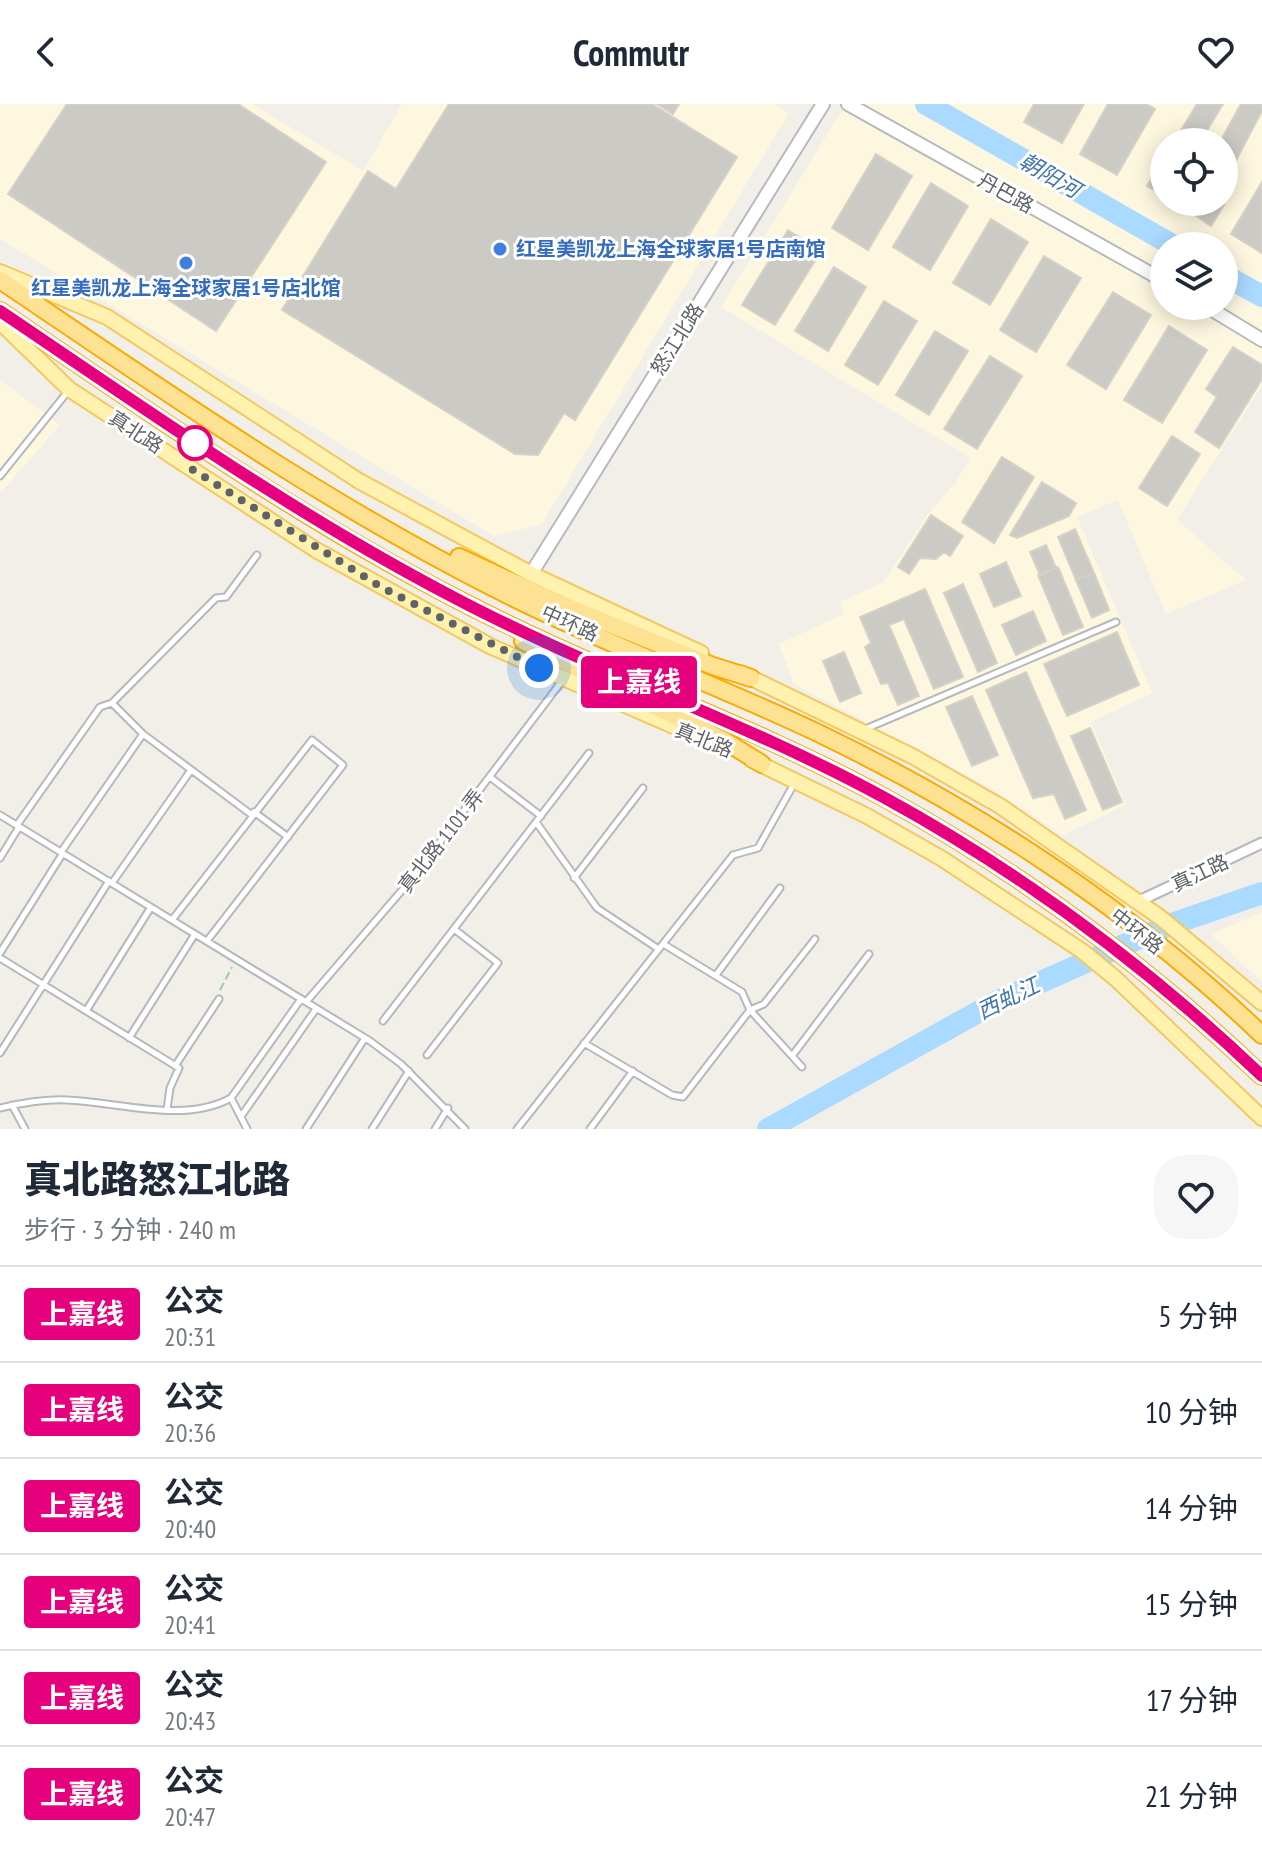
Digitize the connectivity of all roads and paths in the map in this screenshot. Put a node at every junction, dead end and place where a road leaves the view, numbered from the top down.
1 (823, 104) edge
2 (848, 104) edge
3 (0, 272) edge
4 (1150, 273) edge
5 (0, 280) edge
6 (0, 311) edge
7 (1229, 320) edge
8 (0, 322) edge
9 (1262, 340) edge
10 (69, 389) junction
11 (0, 476) edge
12 (343, 507) junction
13 (257, 555) dead end
14 (531, 574) junction
15 (457, 600) junction
16 (1116, 622) dead end
17 (751, 678) junction
18 (563, 680) junction
19 (112, 703) junction
20 (861, 731) junction
21 (143, 734) junction
22 (589, 753) dead end
23 (762, 764) junction
24 (191, 770) junction
25 (493, 779) junction
26 (796, 781) junction
27 (643, 788) dead end
28 (253, 814) junction
29 (0, 815) edge
30 (541, 816) junction
31 (536, 822) junction
32 (18, 826) junction
33 (288, 837) junction
34 (1262, 843) edge
35 (62, 853) junction
36 (0, 858) edge
37 (574, 878) junction
38 (110, 882) junction
39 (780, 888) dead end
40 (1137, 902) junction
41 (151, 907) junction
42 (172, 920) junction
43 (454, 929) junction
44 (195, 934) junction
45 (815, 939) dead end
46 (207, 941) junction
47 (665, 945) junction
48 (657, 948) junction
49 (869, 954) dead end
50 (0, 956) edge
51 (236, 959) junction
52 (716, 975) junction
53 (43, 985) junction
54 (219, 999) joint
55 (304, 1001) junction
56 (1262, 1003) edge
57 (316, 1009) junction
58 (750, 1010) junction
59 (86, 1011) junction
60 (383, 1021) dead end
61 (1262, 1035) edge
62 (129, 1038) junction
63 (365, 1038) junction
64 (584, 1043) junction
65 (0, 1053) edge
66 (427, 1055) dead end
67 (792, 1056) junction
68 (175, 1066) junction
69 (802, 1067) dead end
70 (409, 1071) junction
71 (633, 1071) junction
72 (1262, 1076) edge
73 (231, 1098) junction
74 (12, 1105) junction
75 (0, 1108) edge
76 (448, 1108) junction
77 (167, 1109) junction
78 (242, 1115) junction
79 (1262, 1118) edge
80 (25, 1129) edge
81 (248, 1129) edge
82 (306, 1129) edge
83 (372, 1129) edge
84 (435, 1129) edge
85 (465, 1129) edge
86 (517, 1129) edge
87 (590, 1129) edge

1 - 14 street, 怒江北路
2 - 4 street, 丹巴路
3 - 14 main road
5 - 12 highway, 中环路
6 - 15 highway, 中环路
7 - 9 street
8 - 10 main road, 真北路
10 - 11 lane
10 - 18 main road, 真北路
12 - 17 highway
12 - 61 highway, 中环路
13 - 19 lane
14 - 17 main road
15 - 23 highway
15 - 72 highway, 中环路
16 - 20 lane
17 - 20 main road
18 - 23 main road, 真北路
18 - 25 lane, 真北路 1101 弄
19 - 21 lane
19 - 32 lane
20 - 40 main road
21 - 24 lane
21 - 35 lane
22 - 30 lane
23 - 26 main road, 真北路
24 - 28 lane
24 - 38 lane
25 - 30 lane
25 - 55 lane, 真北路 1101 弄
26 - 47 lane
26 - 79 main road, 真北路
27 - 37 lane
28 - 33 lane
28 - 33 lane
28 - 42 lane
29 - 32 lane
30 - 31 lane
31 - 37 lane
31 - 43 lane
32 - 35 lane
32 - 36 lane
33 - 46 lane
34 - 40 street, 真江路
35 - 38 lane
35 - 50 lane
37 - 48 lane
38 - 41 lane
38 - 53 lane
39 - 52 lane
40 - 56 main road
41 - 42 lane
41 - 59 lane
42 - 44 lane
43 - 60 lane
43 - 66 lane
44 - 46 lane
44 - 62 lane
45 - 58 lane
46 - 51 lane
47 - 48 lane
47 - 52 lane
48 - 64 lane
49 - 67 lane
50 - 53 lane
51 - 54 path
51 - 55 lane
52 - 58 lane
53 - 59 lane
53 - 65 lane
54 - 68 lane
55 - 57 lane
55 - 73 lane, 真北路 1101 弄
57 - 63 lane
57 - 78 lane
58 - 67 lane
58 - 71 lane
59 - 62 lane
62 - 68 lane
63 - 70 lane
63 - 82 lane
64 - 71 lane
64 - 86 lane
67 - 69 lane
68 - 77 lane
70 - 76 lane
70 - 83 lane
71 - 87 lane
73 - 77 lane
73 - 78 lane
74 - 75 lane
74 - 77 lane
74 - 80 lane
76 - 84 lane
76 - 85 lane
78 - 81 lane

